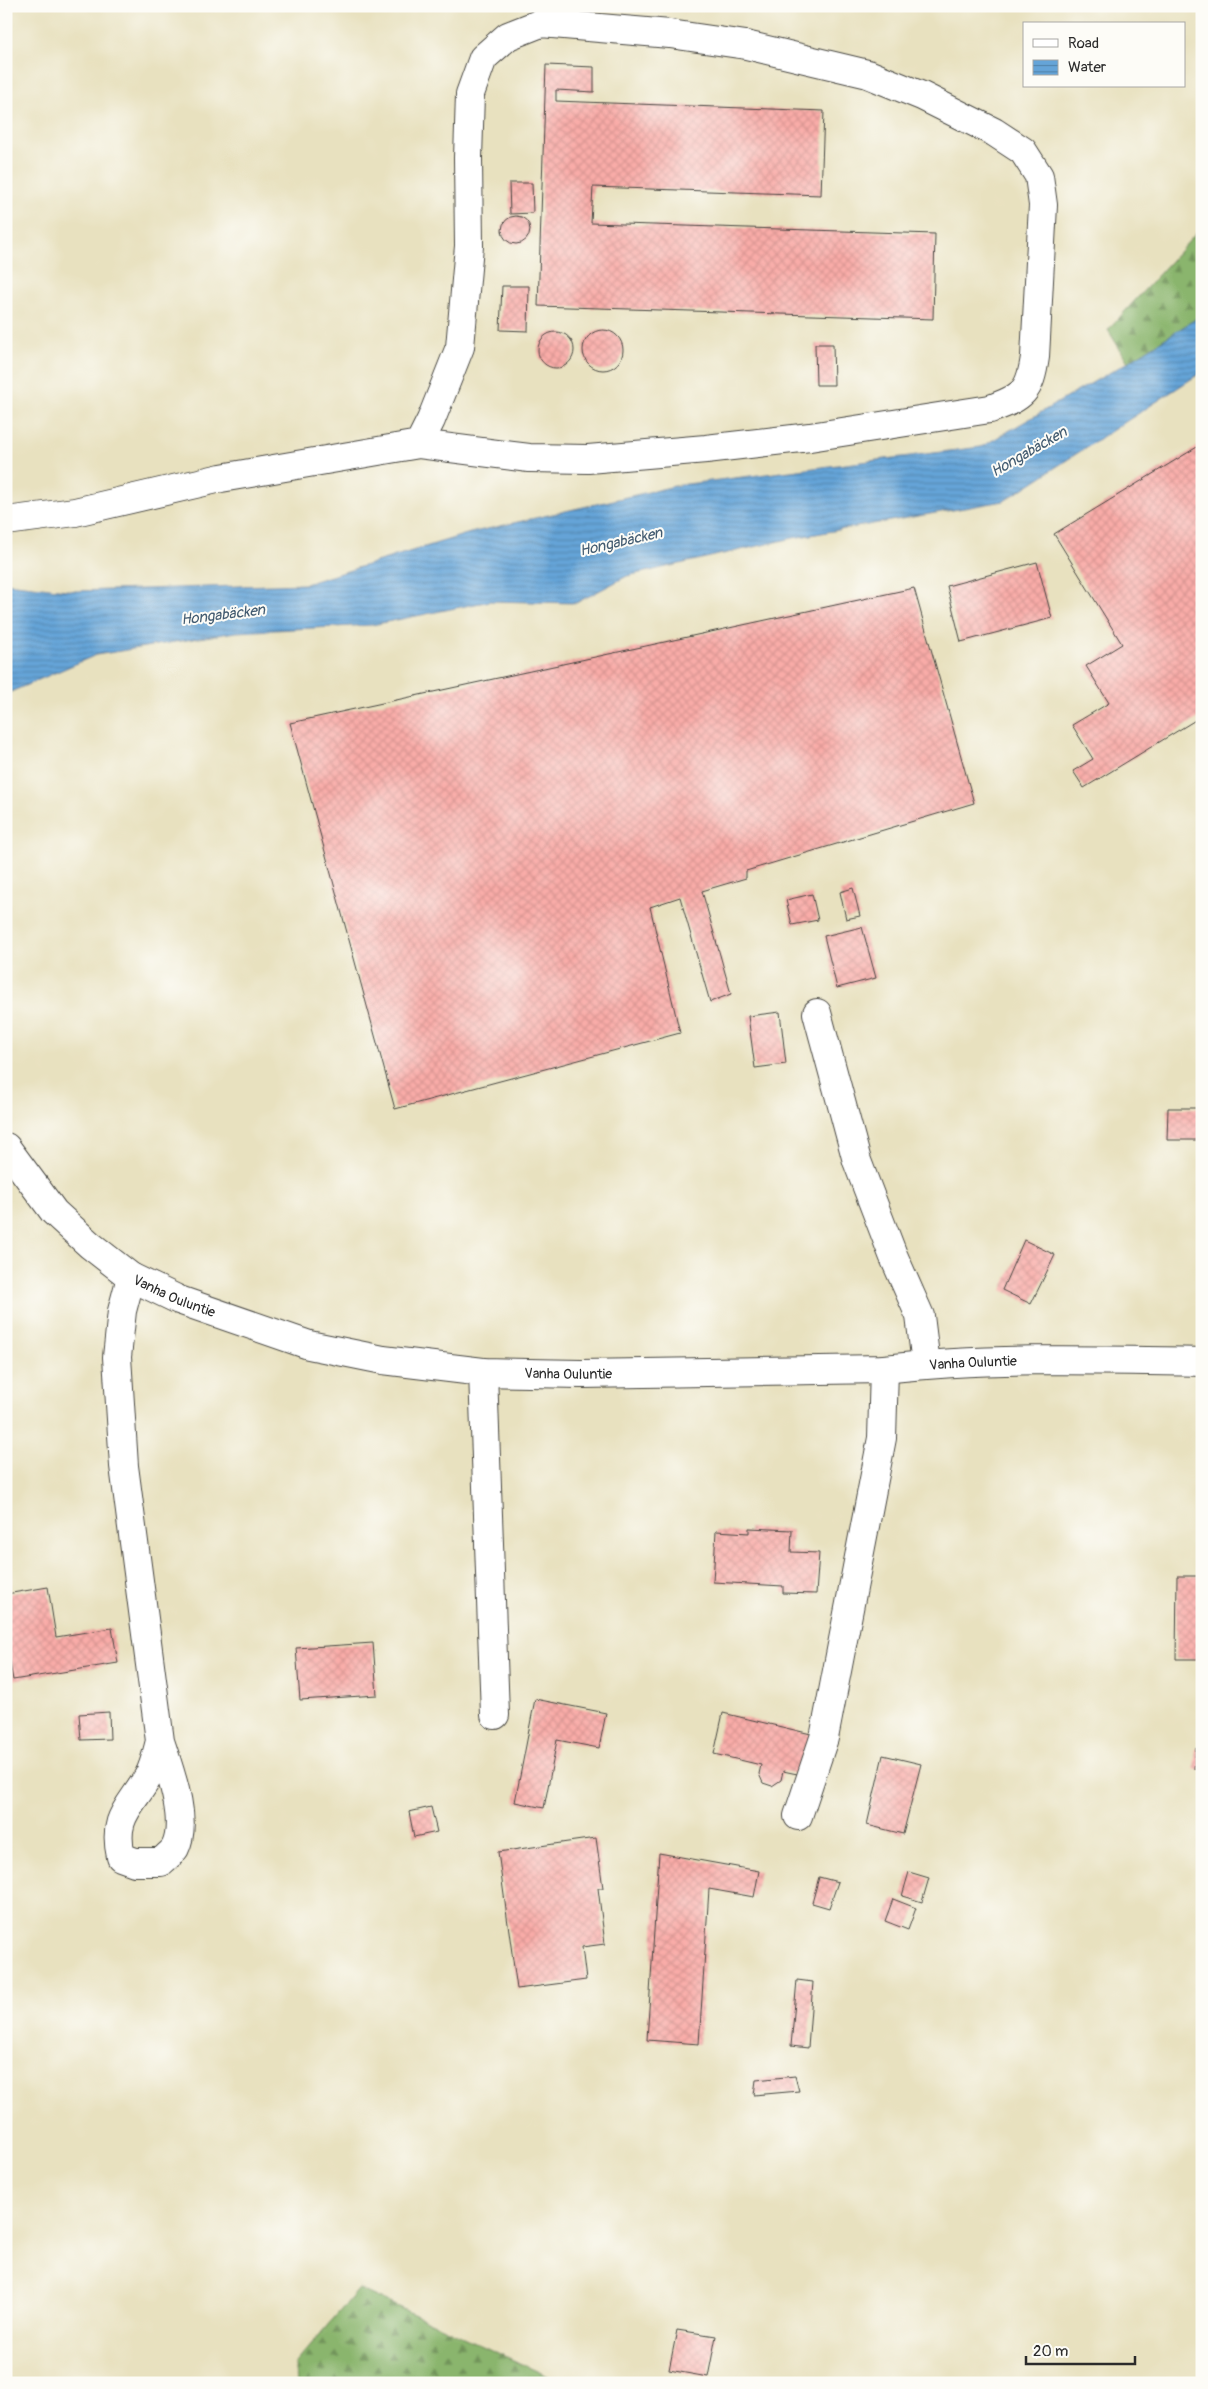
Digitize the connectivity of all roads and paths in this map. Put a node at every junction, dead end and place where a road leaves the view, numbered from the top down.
1 (419, 444) junction
2 (6, 521) edge
3 (816, 1013) dead end
4 (6, 1147) edge
5 (131, 1277) junction
6 (1202, 1362) edge
7 (926, 1364) junction
8 (884, 1369) junction
9 (483, 1372) junction
10 (495, 1715) dead end
11 (160, 1741) dead end
12 (798, 1816) dead end

1 - 1 street
1 - 2 street
3 - 7 street
4 - 5 street, Vanha Ouluntie
5 - 9 street, Vanha Ouluntie
5 - 11 street
6 - 7 street, Vanha Ouluntie
7 - 8 street, Vanha Ouluntie
8 - 9 street, Vanha Ouluntie
8 - 12 street
9 - 10 street

